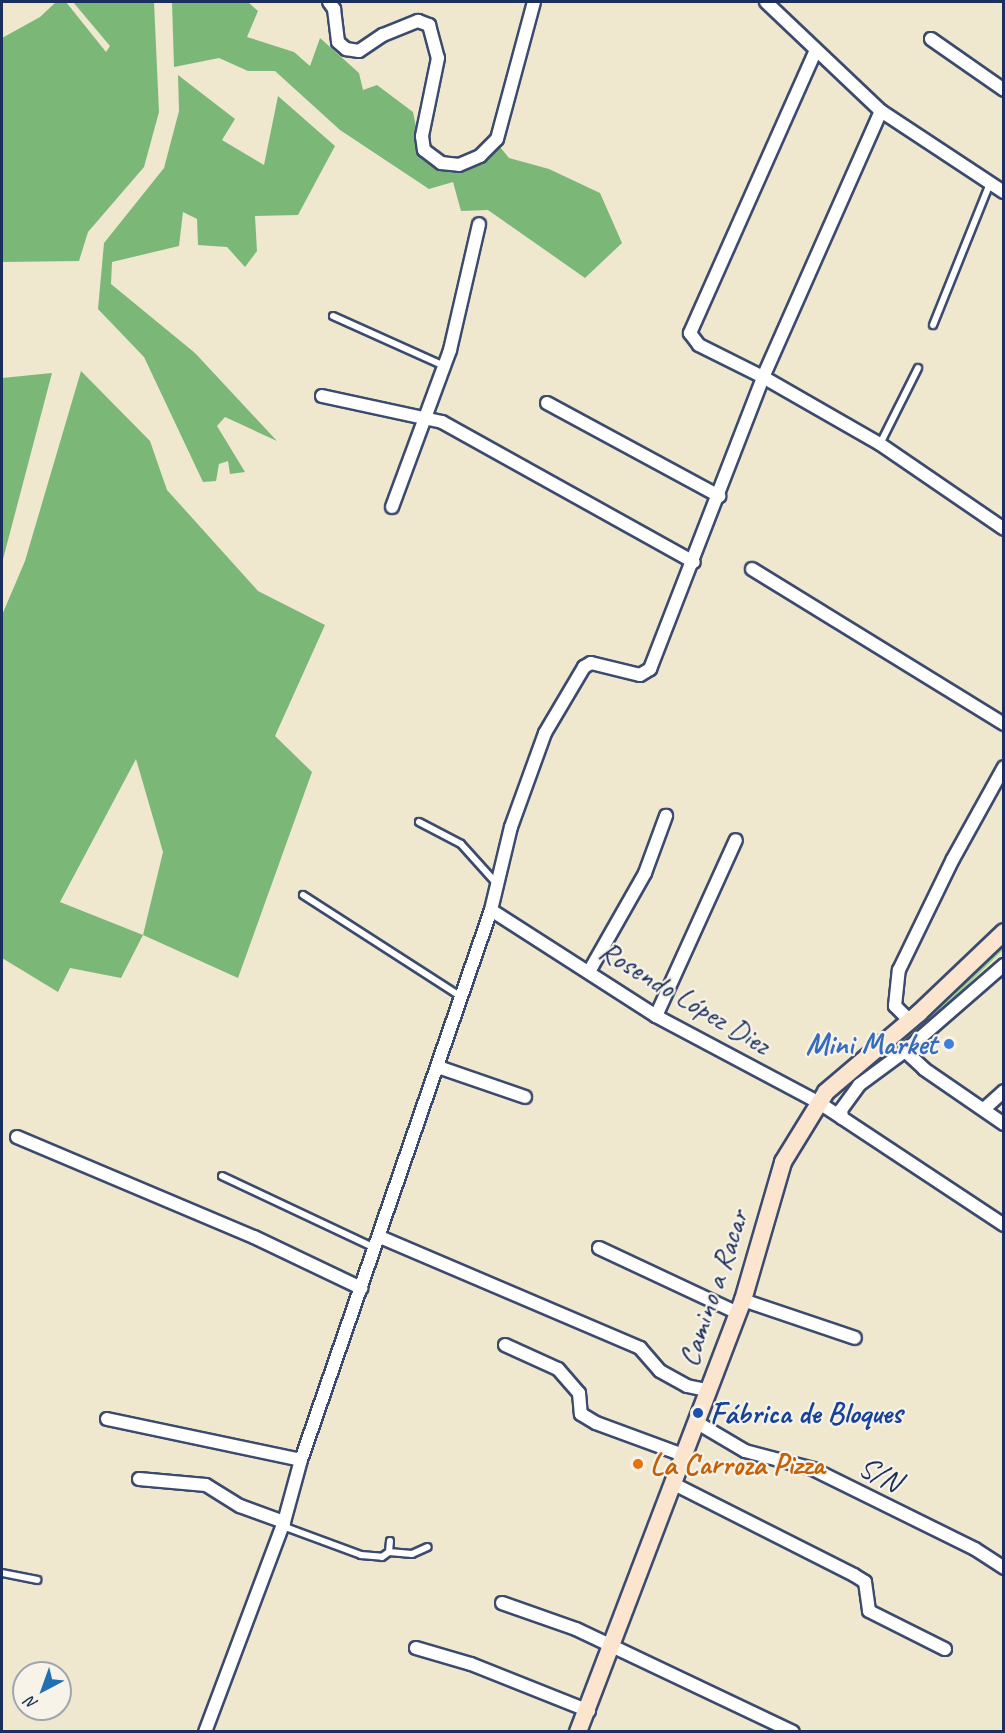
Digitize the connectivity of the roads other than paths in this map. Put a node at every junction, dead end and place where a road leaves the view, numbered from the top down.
1 (329, 2) edge
2 (534, 2) edge
3 (766, 2) edge
4 (931, 39) dead end
5 (815, 52) junction
6 (1004, 90) edge
7 (881, 111) junction
8 (990, 183) junction
9 (1004, 192) edge
10 (479, 224) dead end
11 (333, 316) dead end
12 (933, 325) dead end
13 (445, 366) junction
14 (918, 368) dead end
15 (764, 377) junction
16 (322, 396) dead end
17 (547, 403) dead end
18 (426, 418) junction
19 (879, 444) junction
20 (719, 496) junction
21 (392, 507) dead end
22 (1004, 529) edge
23 (694, 562) junction
24 (752, 569) dead end
25 (1004, 724) edge
26 (1004, 767) edge
27 (666, 816) dead end
28 (419, 822) dead end
29 (736, 840) dead end
30 (497, 885) junction
31 (303, 895) dead end
32 (491, 910) junction
33 (1004, 932) edge
34 (1004, 965) edge
35 (590, 970) junction
36 (461, 998) junction
37 (656, 1016) junction
38 (909, 1020) junction
39 (908, 1049) junction
40 (438, 1067) junction
41 (1004, 1091) edge
42 (525, 1097) dead end
43 (822, 1097) junction
44 (984, 1109) junction
45 (842, 1118) junction
46 (1004, 1124) edge
47 (17, 1137) dead end
48 (222, 1176) dead end
49 (1004, 1225) edge
50 (378, 1243) junction
51 (599, 1248) dead end
52 (361, 1288) junction
53 (740, 1306) junction
54 (855, 1338) dead end
55 (505, 1345) dead end
56 (706, 1390) junction
57 (107, 1419) dead end
58 (696, 1422) junction
59 (683, 1455) junction
60 (301, 1460) junction
61 (139, 1479) dead end
62 (674, 1484) junction
63 (284, 1522) junction
64 (390, 1541) dead end
65 (428, 1547) dead end
66 (389, 1552) junction
67 (1004, 1568) edge
68 (2, 1573) edge
69 (37, 1580) dead end
70 (502, 1603) dead end
71 (612, 1647) junction
72 (416, 1648) dead end
73 (945, 1649) dead end
74 (589, 1712) junction
75 (205, 1731) edge
76 (579, 1731) edge
77 (793, 1731) edge

1 - 2 street
3 - 5 street
4 - 6 street
5 - 7 street
5 - 15 street
7 - 8 street
7 - 15 street
8 - 9 street
8 - 12 lane
10 - 13 street
11 - 13 lane
13 - 18 street
14 - 19 lane
15 - 19 street
15 - 20 street
16 - 18 street
17 - 20 street
18 - 21 street
18 - 23 street
19 - 22 street
20 - 23 street
23 - 30 street
24 - 25 street
26 - 38 street
27 - 35 street
28 - 30 lane
29 - 37 street
30 - 32 street
31 - 36 lane
32 - 35 street, Rosendo López Diez
32 - 36 street
33 - 38 street, Camino a Racar
34 - 39 street
35 - 37 street, Rosendo López Diez
36 - 40 street
37 - 43 street, Rosendo López Diez
38 - 43 street, Camino a Racar
39 - 44 street
39 - 45 street
40 - 42 street
40 - 50 street
41 - 44 street
43 - 45 street, Rosendo López Diez
43 - 53 street, Camino a Racar
44 - 46 street
45 - 49 street, Rosendo López Diez
47 - 52 street
48 - 50 lane
50 - 52 street
50 - 56 street
51 - 53 street
52 - 60 street
53 - 54 street
53 - 56 street, Camino a Racar
55 - 59 street
56 - 58 street, Camino a Racar
57 - 60 street
58 - 59 street, Camino a Racar
58 - 67 street, S/N
59 - 62 street, Camino a Racar
60 - 63 street
61 - 63 street
62 - 71 street, Camino a Racar
62 - 73 street
63 - 66 lane
63 - 75 street
64 - 66 lane
65 - 66 lane
68 - 69 lane
70 - 71 street
71 - 74 street, Camino a Racar
71 - 77 street
72 - 74 street
74 - 76 street, Camino a Racar

